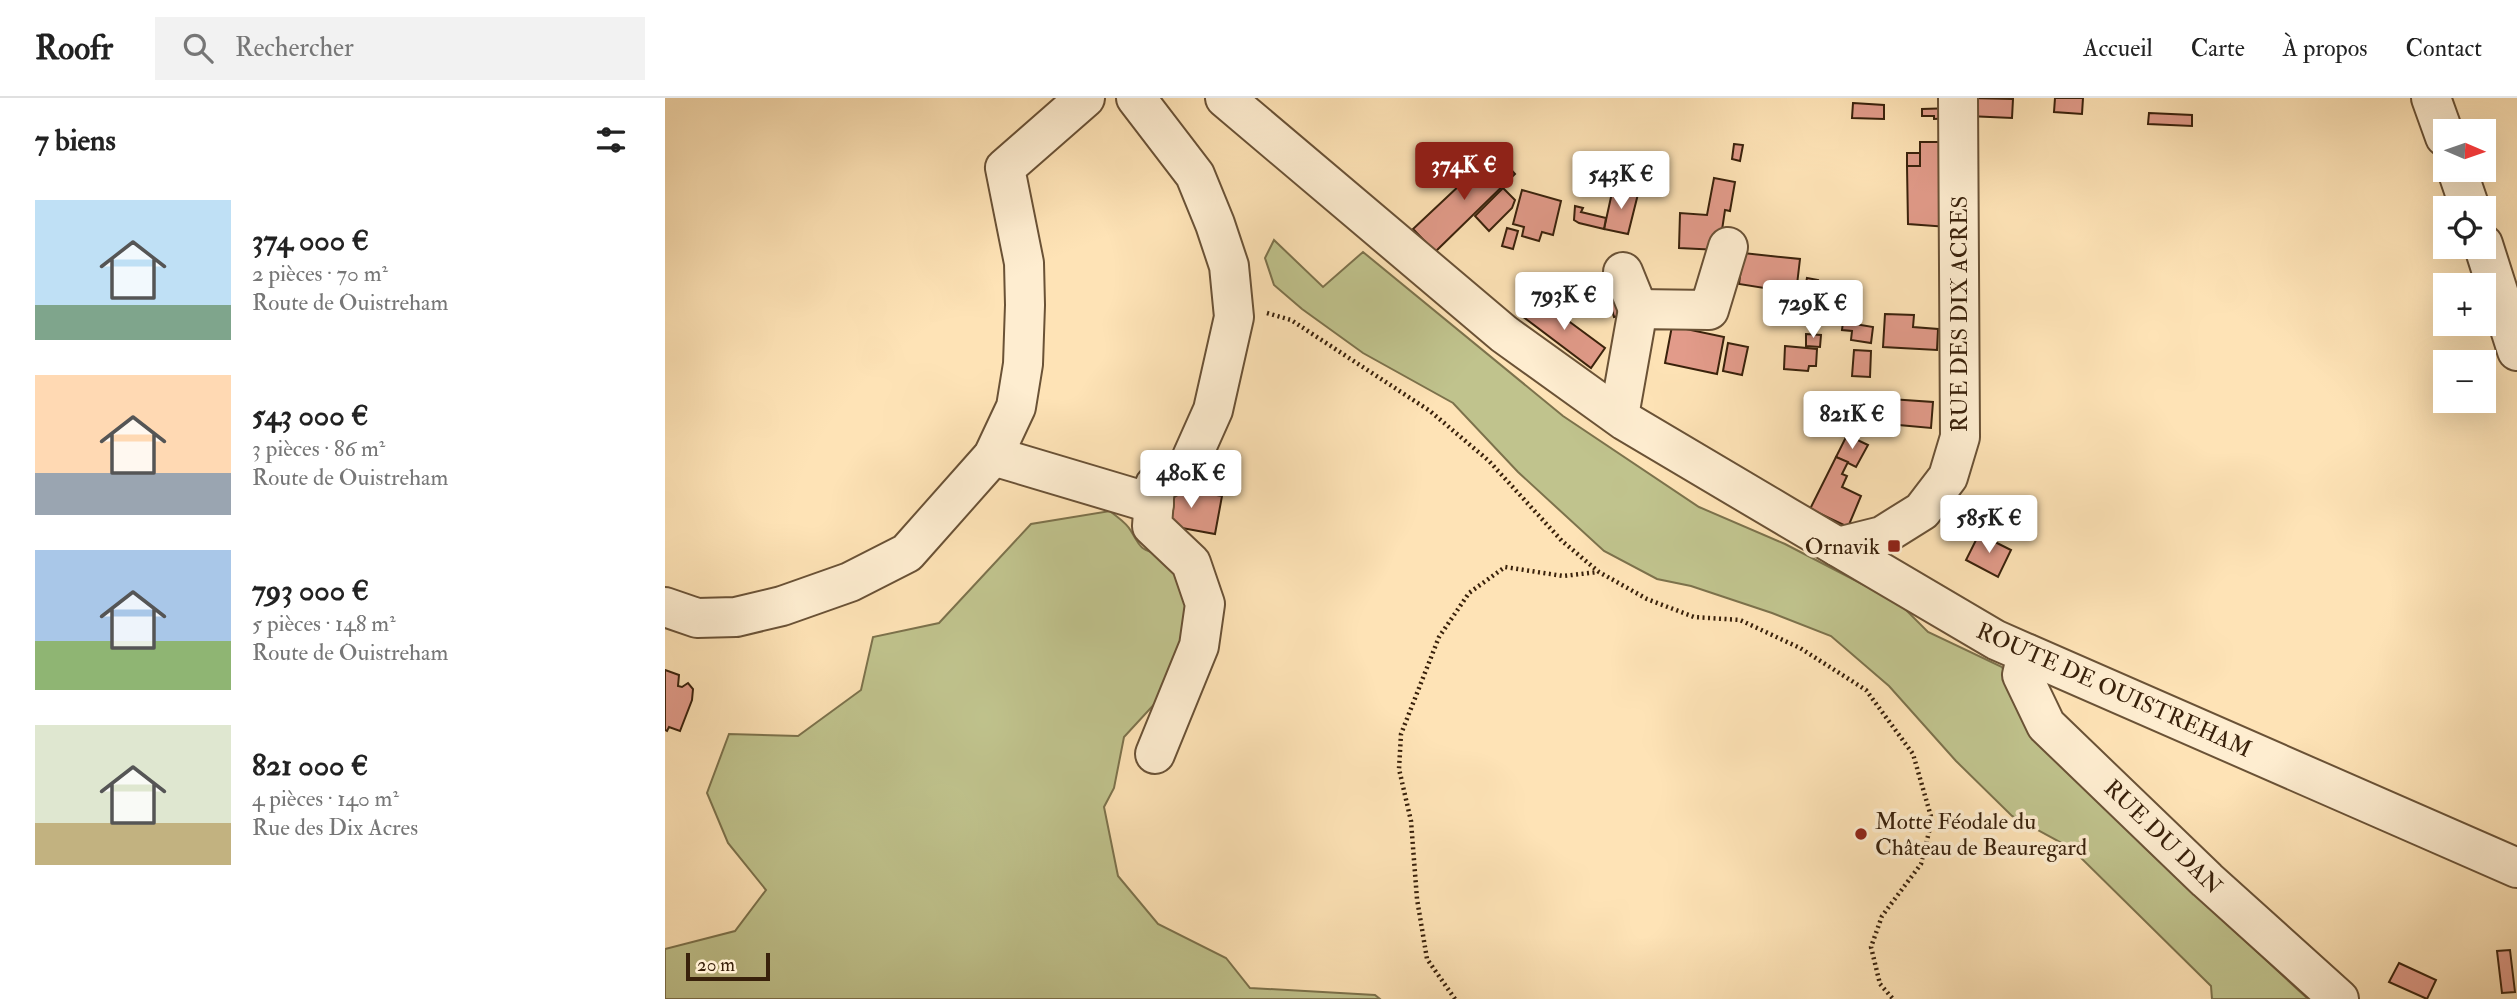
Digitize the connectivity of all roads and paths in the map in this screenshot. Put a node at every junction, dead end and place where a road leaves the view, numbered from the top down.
1 (1085, 98) edge
2 (1136, 98) edge
3 (1225, 98) edge
4 (1958, 98) edge
5 (2431, 98) edge
6 (2439, 119) edge
7 (1728, 247) dead end
8 (2488, 259) edge
9 (1623, 272) dead end
10 (1233, 303) junction
11 (1638, 309) junction
12 (2517, 351) edge
13 (1619, 416) junction
14 (993, 456) junction
15 (1154, 504) junction
16 (1838, 547) junction
17 (1599, 572) junction
18 (665, 607) edge
19 (2027, 654) junction
20 (1155, 754) dead end
21 (2517, 868) edge
22 (1455, 999) edge
23 (1893, 999) edge
24 (2339, 999) edge

1 - 14 street
2 - 10 street
3 - 13 street, ROUTE DE OUISTREHAM
4 - 16 street, RUE DES DIX ACRES
5 - 6 street
7 - 11 street
8 - 12 street
9 - 11 street
10 - 15 street
10 - 17 path
11 - 13 street
13 - 16 street, ROUTE DE OUISTREHAM
14 - 15 street
14 - 18 street
15 - 20 street
16 - 19 street, ROUTE DE OUISTREHAM
17 - 22 path
17 - 23 path
19 - 21 street, ROUTE DE OUISTREHAM
19 - 24 street, RUE DU DAN

